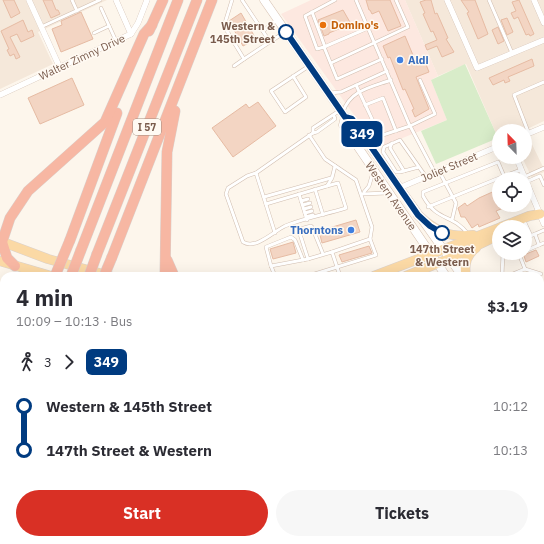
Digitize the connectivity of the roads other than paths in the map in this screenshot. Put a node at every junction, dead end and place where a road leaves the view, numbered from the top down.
1 (29, 0) edge
2 (72, 0) edge
3 (100, 0) edge
4 (116, 0) edge
5 (146, 0) edge
6 (163, 0) edge
7 (178, 0) edge
8 (197, 0) edge
9 (212, 0) edge
10 (232, 0) edge
11 (242, 0) edge
12 (264, 0) edge
13 (335, 0) edge
14 (356, 0) edge
15 (396, 0) edge
16 (447, 0) edge
17 (489, 0) edge
18 (534, 0) edge
19 (101, 8) dead end
20 (77, 11) junction
21 (312, 12) junction
22 (277, 20) junction
23 (544, 23) edge
24 (152, 25) junction
25 (109, 26) junction
26 (41, 27) junction
27 (368, 28) junction
28 (263, 31) junction
29 (286, 32) junction
30 (94, 33) dead end
31 (131, 34) junction
32 (544, 40) edge
33 (116, 41) junction
34 (270, 42) junction
35 (375, 43) junction
36 (325, 47) junction
37 (512, 53) junction
38 (244, 59) junction
39 (382, 59) junction
40 (331, 63) junction
41 (234, 66) dead end
42 (309, 66) junction
43 (60, 68) junction
44 (387, 71) junction
45 (293, 76) junction
46 (391, 80) junction
47 (420, 80) dead end
48 (544, 82) edge
49 (356, 85) junction
50 (179, 88) junction
51 (358, 91) junction
52 (328, 93) junction
53 (0, 96) edge
54 (365, 106) junction
55 (340, 114) junction
56 (524, 124) edge
57 (410, 126) junction
58 (544, 127) edge
59 (396, 131) junction
60 (532, 132) edge
61 (311, 134) junction
62 (392, 143) junction
63 (492, 149) edge
64 (519, 164) edge
65 (335, 166) junction
66 (419, 166) junction
67 (544, 168) edge
68 (373, 170) junction
69 (521, 170) joint
70 (404, 171) junction
71 (437, 172) junction
72 (502, 172) edge
73 (515, 172) edge
74 (256, 173) junction
75 (532, 175) edge
76 (426, 177) junction
77 (332, 178) junction
78 (532, 178) edge
79 (492, 181) edge
80 (445, 183) junction
81 (544, 184) edge
82 (326, 186) junction
83 (399, 188) junction
84 (315, 189) junction
85 (363, 193) junction
86 (389, 193) junction
87 (532, 193) edge
88 (299, 194) junction
89 (264, 197) junction
90 (452, 197) junction
91 (308, 199) dead end
92 (301, 201) junction
93 (266, 204) junction
94 (428, 206) junction
95 (304, 209) junction
96 (321, 213) junction
97 (542, 214) edge
98 (313, 215) dead end
99 (418, 215) junction
100 (306, 218) junction
101 (452, 220) junction
102 (518, 220) edge
103 (531, 220) edge
104 (544, 224) edge
105 (544, 230) edge
106 (275, 232) junction
107 (492, 233) edge
108 (535, 234) junction
109 (469, 236) junction
110 (492, 236) edge
111 (532, 236) edge
112 (487, 237) junction
113 (2, 239) edge
114 (370, 239) junction
115 (363, 242) junction
116 (544, 243) edge
117 (356, 244) junction
118 (539, 245) junction
119 (350, 246) junction
120 (364, 247) dead end
121 (532, 247) edge
122 (343, 249) junction
123 (358, 249) dead end
124 (445, 250) junction
125 (352, 251) dead end
126 (332, 252) junction
127 (344, 253) dead end
128 (322, 254) junction
129 (432, 254) junction
130 (166, 257) junction
131 (451, 258) junction
132 (308, 259) junction
133 (303, 260) junction
134 (503, 260) edge
135 (522, 260) edge
136 (0, 261) edge
137 (438, 263) junction
138 (14, 266) junction
139 (271, 266) junction
140 (337, 267) junction
141 (525, 269) junction
142 (36, 272) edge
143 (57, 272) edge
144 (73, 272) edge
145 (90, 272) edge
146 (95, 272) edge
147 (106, 272) edge
148 (165, 272) edge
149 (172, 272) edge
150 (273, 272) edge
151 (321, 272) edge
152 (338, 272) edge
153 (385, 272) edge
154 (416, 272) edge
155 (444, 272) edge
156 (460, 272) edge
157 (465, 272) edge
158 (502, 272) edge
159 (518, 272) edge
160 (535, 272) edge

1 - 26 street
2 - 20 lane
3 - 20 lane
4 - 31 street
5 - 31 street, Walter Zimny Drive
6 - 24 highway
7 - 144 highway, I 57, bridge
8 - 145 highway, I 57, bridge
9 - 50 highway
10 - 38 lane
11 - 28 lane
12 - 22 main road, Western Avenue
13 - 21 lane
14 - 27 lane
15 - 35 lane
16 - 37 street
17 - 37 lane
18 - 23 street
19 - 25 lane
20 - 26 lane
21 - 36 lane
21 - 36 lane
22 - 28 lane
22 - 29 main road, Western Avenue
24 - 113 highway
24 - 143 highway, bridge
25 - 30 lane
25 - 33 lane
26 - 43 street
27 - 35 lane
27 - 36 lane
28 - 34 lane
29 - 34 lane
29 - 42 main road, Western Avenue
31 - 33 street, Walter Zimny Drive
32 - 37 street
33 - 43 street, Walter Zimny Drive
34 - 38 lane
35 - 39 lane
35 - 40 lane
36 - 40 lane
38 - 41 lane
39 - 40 lane
39 - 44 lane
42 - 45 lane
42 - 52 main road, Western Avenue
43 - 53 street, Walter Zimny Drive
44 - 46 lane
44 - 49 lane
45 - 45 lane
46 - 51 lane
46 - 57 lane
47 - 57 lane
48 - 56 lane
49 - 51 lane
49 - 52 lane
50 - 130 highway
50 - 147 highway, bridge
51 - 54 lane
51 - 55 lane
52 - 55 main road, Western Avenue
54 - 59 lane
54 - 59 lane
55 - 61 lane
55 - 61 lane
55 - 68 main road, Western Avenue
55 - 83 main road, Western Avenue
57 - 59 lane
57 - 71 lane
58 - 60 street
61 - 65 lane
61 - 74 lane
62 - 66 lane
62 - 70 lane
62 - 70 lane
63 - 71 street, Joliet Street
64 - 69 street
65 - 77 lane
65 - 85 lane
66 - 70 lane
66 - 76 lane
67 - 75 lane
68 - 85 lane
68 - 86 main road, Western Avenue
69 - 73 lane
71 - 76 street, Joliet Street
71 - 80 lane
72 - 80 lane
74 - 89 lane
74 - 106 lane
76 - 83 street, Joliet Street
77 - 82 lane
77 - 89 lane
78 - 81 lane
79 - 90 lane
80 - 90 lane
80 - 94 lane
82 - 84 lane
82 - 96 lane
83 - 99 main road, Western Avenue
84 - 88 lane
84 - 96 lane
85 - 86 lane
85 - 114 lane
86 - 129 main road, Western Avenue
87 - 97 street
88 - 92 lane
88 - 93 lane
89 - 93 lane
90 - 94 lane
90 - 101 lane
91 - 92 lane
92 - 95 lane
93 - 106 lane
94 - 101 lane
95 - 95 lane
95 - 100 lane
96 - 100 lane
97 - 102 main road
97 - 103 main road
97 - 104 street
98 - 100 lane
99 - 109 main road
99 - 124 main road, Western Avenue
100 - 106 lane
101 - 109 lane
105 - 108 lane
107 - 112 main road
108 - 111 lane
108 - 118 lane
109 - 112 main road
110 - 112 main road
112 - 124 main road
112 - 131 main road
112 - 157 main road
113 - 138 highway
113 - 146 main road
114 - 115 lane
114 - 140 lane
115 - 117 lane
115 - 120 lane
116 - 118 lane
117 - 119 lane
117 - 123 lane
118 - 121 lane
119 - 122 lane
119 - 125 lane
122 - 126 lane
122 - 127 lane
124 - 129 main road
124 - 131 main road, Western Avenue
126 - 128 lane
126 - 140 lane
128 - 132 lane
128 - 132 lane
129 - 137 main road, Western Avenue
129 - 153 main road
130 - 148 highway
130 - 149 highway
131 - 137 main road
131 - 156 main road, Western Avenue
132 - 133 lane
133 - 139 lane
133 - 139 lane
134 - 158 lane
135 - 141 lane
136 - 138 main road
137 - 154 main road
137 - 155 main road, Western Avenue
138 - 142 main road
139 - 150 lane
140 - 151 lane
140 - 152 lane
141 - 159 lane
141 - 160 lane

